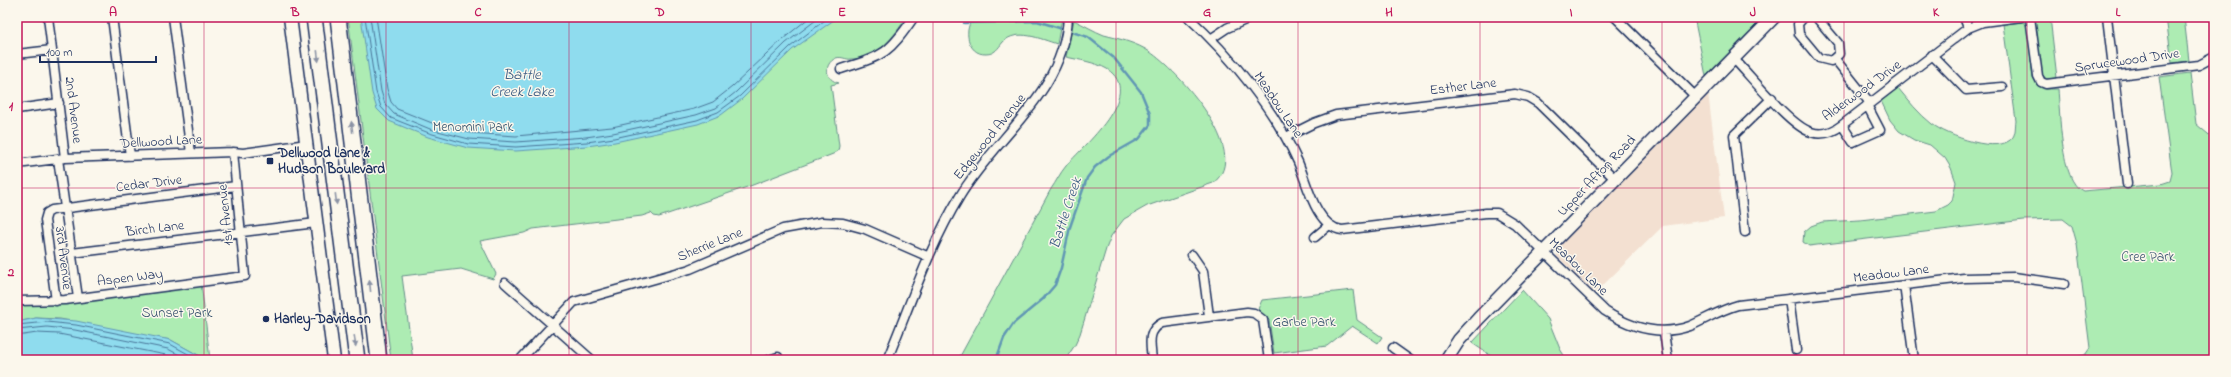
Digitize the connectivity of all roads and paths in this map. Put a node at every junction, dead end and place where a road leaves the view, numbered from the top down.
1 (48, 17) edge
2 (112, 17) edge
3 (173, 17) edge
4 (290, 17) edge
5 (314, 17) edge
6 (338, 17) edge
7 (914, 17) edge
8 (1188, 17) edge
9 (1252, 17) edge
10 (1615, 17) edge
11 (1774, 17) edge
12 (1804, 17) edge
13 (1816, 17) edge
14 (1964, 17) edge
15 (2021, 17) edge
16 (2030, 17) edge
17 (2107, 17) edge
18 (1068, 21) edge
19 (1968, 28) junction
20 (1212, 38) junction
21 (52, 50) junction
22 (17, 54) edge
23 (1932, 55) junction
24 (2214, 57) edge
25 (1734, 58) junction
26 (1835, 59) junction
27 (841, 70) dead end
28 (2114, 76) junction
29 (2002, 87) dead end
30 (1696, 97) junction
31 (1772, 98) junction
32 (59, 103) junction
33 (1869, 104) junction
34 (17, 109) edge
35 (1842, 125) junction
36 (1286, 137) junction
37 (307, 144) junction
38 (233, 152) junction
39 (191, 153) junction
40 (130, 156) junction
41 (62, 159) junction
42 (17, 164) edge
43 (1615, 179) junction
44 (2127, 184) dead end
45 (236, 186) junction
46 (66, 208) junction
47 (316, 223) junction
48 (1328, 226) junction
49 (241, 232) junction
50 (1745, 232) dead end
51 (1315, 237) dead end
52 (1544, 251) junction
53 (72, 253) junction
54 (1192, 255) dead end
55 (930, 257) junction
56 (245, 276) joint
57 (505, 283) dead end
58 (2064, 284) dead end
59 (1904, 286) junction
60 (78, 298) junction
61 (1789, 299) junction
62 (17, 301) edge
63 (56, 301) junction
64 (1209, 316) junction
65 (552, 325) junction
66 (1664, 332) junction
67 (1393, 348) dead end
68 (1796, 350) dead end
69 (778, 357) dead end
70 (334, 360) edge
71 (357, 360) edge
72 (379, 360) edge
73 (520, 360) edge
74 (592, 360) edge
75 (769, 360) edge
76 (887, 360) edge
77 (1152, 360) edge
78 (1270, 360) edge
79 (1410, 360) edge
80 (1446, 360) edge
81 (1668, 360) edge
82 (1914, 360) edge

1 - 21 street, 2nd Avenue
2 - 40 street
3 - 39 street
4 - 37 street
5 -> 71 highway
72 -> 6 highway
7 - 27 street
8 - 20 street, Meadow Lane
9 - 20 street
10 - 30 street
11 - 25 street, Upper Afton Road
12 - 26 street
13 - 26 street
14 - 19 street
15 - 19 street, Alderwood Drive
16 - 28 street, Sprucewood Drive
17 - 28 street
18 - 55 street, Edgewood Avenue
19 - 23 street, Alderwood Drive
20 - 36 street, Meadow Lane
21 - 22 street
21 - 32 street, 2nd Avenue
23 - 29 street
23 - 33 street, Alderwood Drive
24 - 28 street, Sprucewood Drive
25 - 30 street, Upper Afton Road
25 - 31 street, Alderwood Drive
26 - 33 street
28 - 44 street
30 - 43 street, Upper Afton Road
31 - 35 street, Alderwood Drive
31 - 50 street
32 - 34 street
32 - 41 street, 2nd Avenue
33 - 35 street, Alderwood Drive
33 - 35 street
36 - 43 street, Esther Lane
36 - 48 street, Meadow Lane
37 - 38 street, Dellwood Lane
37 - 47 street
38 - 39 street, Dellwood Lane
38 - 45 street, 1st Avenue
39 - 40 street, Dellwood Lane
40 - 41 street, Dellwood Lane
41 - 42 street, Dellwood Lane
41 - 46 street, 2nd Avenue
43 - 52 street, Upper Afton Road
45 - 46 street, Cedar Drive
45 - 49 street, 1st Avenue
46 - 53 street, 2nd Avenue
46 - 63 street, 3rd Avenue
47 - 49 street
47 - 70 street
48 - 51 street
48 - 52 street, Meadow Lane
49 - 53 street, Birch Lane
49 - 56 street, 1st Avenue
52 - 66 street, Meadow Lane
52 - 80 street, Upper Afton Road
53 - 60 street, 2nd Avenue
54 - 64 street
55 - 65 street, Sherrie Lane
55 - 76 street, Edgewood Avenue
56 - 60 street, Aspen Way
57 - 65 street
58 - 59 street, Meadow Lane
59 - 61 street, Meadow Lane
59 - 82 street
60 - 63 street, Aspen Way
61 - 66 street, Meadow Lane
61 - 68 street
62 - 63 street, Aspen Way
64 - 77 street
64 - 78 street
65 - 73 street, Sherrie Lane
65 - 74 street
66 - 81 street
67 - 79 street
69 - 75 street

